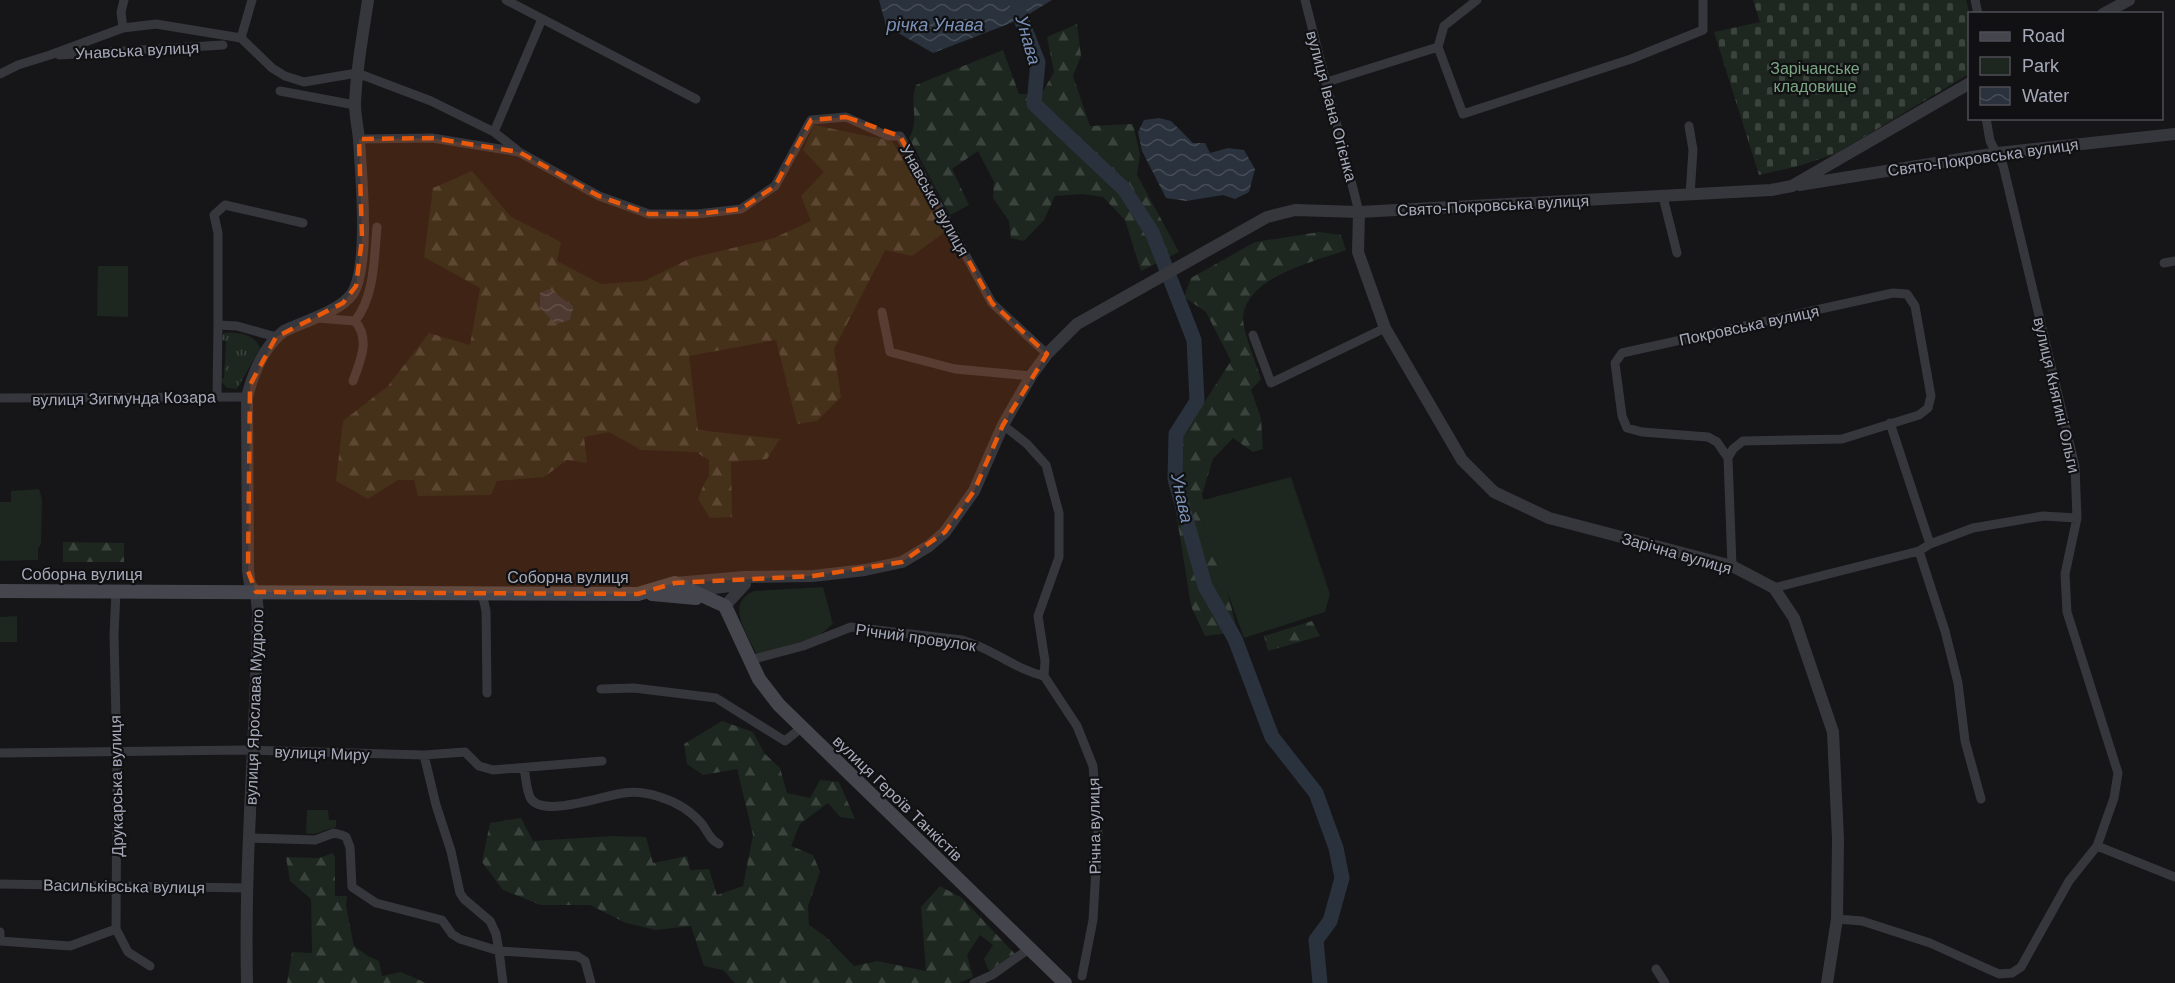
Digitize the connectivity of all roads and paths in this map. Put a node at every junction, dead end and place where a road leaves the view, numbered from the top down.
1 (124, 0) edge
2 (252, 0) edge
3 (368, 0) edge
4 (506, 0) edge
5 (1477, 0) edge
6 (1703, 0) edge
7 (2129, 0) edge
8 (1305, 1) edge
9 (2107, 12) edge
10 (542, 19) junction
11 (123, 27) junction
12 (241, 38) junction
13 (223, 45) dead end
14 (1438, 46) junction
15 (50, 56) junction
16 (357, 73) junction
17 (0, 74) edge
18 (1327, 82) junction
19 (1968, 83) edge
20 (280, 91) dead end
21 (696, 99) dead end
22 (355, 105) junction
23 (1986, 120) edge
24 (1689, 126) dead end
25 (494, 132) junction
26 (2175, 134) edge
27 (358, 139) junction
28 (519, 152) junction
29 (1998, 153) junction
30 (1792, 186) junction
31 (1690, 195) junction
32 (1663, 197) junction
33 (1359, 212) junction
34 (303, 222) dead end
35 (377, 227) dead end
36 (1677, 253) dead end
37 (2175, 261) edge
38 (2164, 262) dead end
39 (882, 312) dead end
40 (312, 318) junction
41 (356, 321) junction
42 (218, 325) junction
43 (1385, 328) junction
44 (1253, 335) dead end
45 (276, 337) junction
46 (1047, 354) junction
47 (1031, 376) junction
48 (353, 381) dead end
49 (216, 396) junction
50 (247, 397) junction
51 (0, 398) edge
52 (1890, 423) junction
53 (1003, 424) junction
54 (1728, 458) junction
55 (2077, 518) junction
56 (1930, 544) junction
57 (1919, 551) junction
58 (1732, 566) junction
59 (769, 577) junction
60 (745, 584) junction
61 (1774, 588) junction
62 (673, 589) junction
63 (0, 591) edge
64 (116, 591) junction
65 (256, 592) junction
66 (482, 593) junction
67 (696, 593) junction
68 (727, 612) junction
69 (750, 660) junction
70 (1044, 676) junction
71 (601, 689) dead end
72 (487, 693) dead end
73 (801, 728) junction
74 (254, 751) junction
75 (0, 753) edge
76 (116, 753) junction
77 (424, 755) junction
78 (602, 761) dead end
79 (524, 768) junction
80 (1981, 799) dead end
81 (249, 838) junction
82 (719, 844) dead end
83 (2097, 846) junction
84 (2175, 877) edge
85 (0, 884) edge
86 (116, 886) junction
87 (247, 888) junction
88 (1837, 919) junction
89 (116, 929) junction
90 (0, 932) edge
91 (0, 941) edge
92 (1029, 948) junction
93 (500, 951) junction
94 (150, 966) dead end
95 (1656, 969) dead end
96 (1082, 976) dead end
97 (247, 983) edge
98 (502, 983) edge
99 (591, 983) edge
100 (974, 983) edge
101 (1065, 983) edge
102 (1665, 983) edge
103 (1827, 983) edge

1 - 11 street, Унавська вулиця
2 - 12 street
3 - 16 street, вулиця Ярослава Мудрого
4 - 10 street
5 - 14 street
6 - 14 street
7 - 9 street
8 - 18 street, вулиця Івана Огієнка
10 - 21 street
10 - 25 street
11 - 12 street, Унавська вулиця
11 - 15 street, Унавська вулиця
12 - 16 street
13 - 15 street, Унавська вулиця
14 - 18 street
15 - 17 street, Унавська вулиця
16 - 22 street, вулиця Ярослава Мудрого
16 - 25 street, Унавська вулиця
18 - 33 street, вулиця Івана Огієнка
19 - 30 street, Свято-Покровська вулиця
20 - 22 street
22 - 27 street, вулиця Ярослава Мудрого
23 - 29 street, вулиця Княгині Ольги
24 - 31 street
25 - 28 street, Унавська вулиця
26 - 29 street, Свято-Покровська вулиця
27 - 28 street, Унавська вулиця
27 - 40 street, вулиця Ярослава Мудрого
28 - 46 street, Унавська вулиця
29 - 30 street, Свято-Покровська вулиця
29 - 55 street, вулиця Княгині Ольги
30 - 31 street, Свято-Покровська вулиця
31 - 32 street, Свято-Покровська вулиця
32 - 33 street, Свято-Покровська вулиця
32 - 36 street
33 - 43 street, Зарічна вулиця
33 - 46 street, Соборна вулиця
34 - 42 street
35 - 41 street
37 - 38 street
39 - 47 street
40 - 41 street, вулиця Ярослава Мудрого
40 - 45 street, вулиця Ярослава Мудрого
41 - 48 street
42 - 45 street
42 - 49 street
43 - 44 street
43 - 58 street, Зарічна вулиця
45 - 50 street, вулиця Ярослава Мудрого
46 - 47 street, Соборна вулиця
47 - 53 street, Соборна вулиця
49 - 50 street, вулиця Зигмунда Козара
49 - 51 street, вулиця Зигмунда Козара
50 - 65 street, вулиця Ярослава Мудрого
52 - 54 street, Покровська вулиця
52 - 54 street, Покровська вулиця
52 - 56 street
53 - 59 street, Соборна вулиця
53 - 70 street
54 - 58 street
55 - 56 street
55 - 83 street, вулиця Княгині Ольги
56 - 57 street
57 - 61 street
57 - 80 street
58 - 61 street, Зарічна вулиця
59 - 60 street
59 - 62 street, Соборна вулиця
59 - 67 street
60 - 67 street
60 - 68 street
61 - 88 street, Зарічна вулиця
62 - 66 main road, Соборна вулиця
62 - 67 main road, вулиця Героїв Танкістів
63 - 64 main road, Соборна вулиця
64 - 65 main road, Соборна вулиця
64 - 76 street, Друкарська вулиця
65 - 66 main road, Соборна вулиця
65 - 74 street, вулиця Ярослава Мудрого
66 - 72 street
67 - 68 main road, вулиця Героїв Танкістів
68 - 69 main road, вулиця Героїв Танкістів
69 - 70 street, Річний провулок
69 - 73 main road, вулиця Героїв Танкістів
70 - 96 street, Річна вулиця
71 - 73 street
73 - 92 main road, вулиця Героїв Танкістів
74 - 76 street, вулиця Миру
74 - 77 street, вулиця Миру
74 - 81 street, вулиця Ярослава Мудрого
75 - 76 street, вулиця Миру
76 - 86 street, Друкарська вулиця
77 - 79 street, вулиця Миру
77 - 93 street
78 - 79 street, вулиця Миру
79 - 82 street
81 - 87 street, вулиця Ярослава Мудрого
81 - 93 street
83 - 84 street
83 - 88 street, вулиця Княгині Ольги
85 - 86 street, Васильківська вулиця
86 - 87 street, Васильківська вулиця
86 - 89 street, Друкарська вулиця
87 - 97 street, вулиця Ярослава Мудрого
88 - 103 street, Зарічна вулиця
89 - 91 street
89 - 94 street
90 - 91 street
92 - 100 street
92 - 101 main road, вулиця Героїв Танкістів
93 - 98 street
93 - 99 street
95 - 102 street

